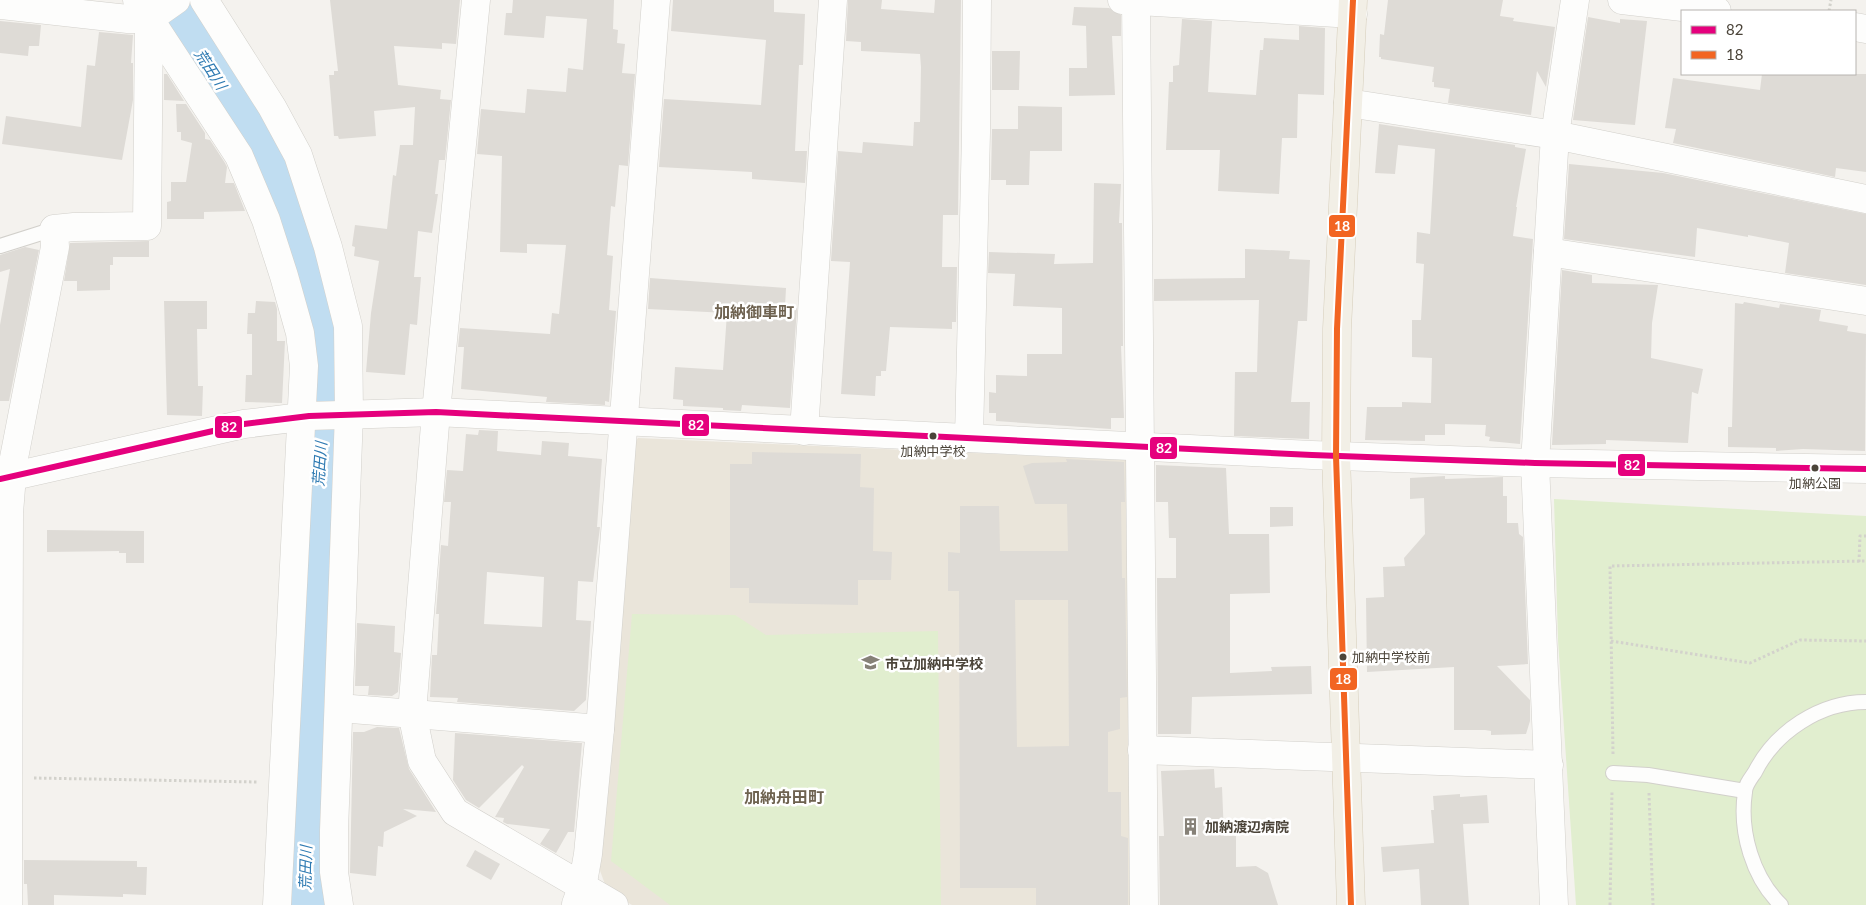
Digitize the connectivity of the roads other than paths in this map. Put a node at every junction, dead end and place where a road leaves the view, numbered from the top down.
1 (204, 0) edge
2 (476, 0) edge
3 (656, 0) edge
4 (833, 0) edge
5 (976, 0) edge
6 (1131, 0) edge
7 (1575, 0) edge
8 (1622, 0) edge
9 (0, 5) edge
10 (1353, 7) edge
11 (155, 8) edge
12 (1708, 10) edge
13 (1348, 103) junction
14 (1556, 134) junction
15 (1866, 199) edge
16 (54, 229) junction
17 (0, 246) edge
18 (1548, 252) junction
19 (1866, 301) edge
20 (436, 412) junction
21 (344, 414) junction
22 (305, 416) junction
23 (624, 420) junction
24 (804, 431) junction
25 (969, 438) junction
26 (1139, 448) junction
27 (1336, 456) junction
28 (1535, 463) junction
29 (1866, 469) edge
30 (6, 477) edge
31 (1866, 702) edge
32 (339, 708) junction
33 (412, 713) junction
34 (600, 729) junction
35 (1142, 750) junction
36 (1346, 757) junction
37 (1549, 765) junction
38 (1613, 773) road end
39 (1745, 791) junction
40 (578, 896) edge
41 (8, 905) edge
42 (277, 905) edge
43 (339, 905) edge
44 (614, 905) edge
45 (1144, 905) edge
46 (1351, 905) edge
47 (1554, 905) edge
48 (1781, 905) edge

1 - 21 street
2 - 20 street
3 - 23 street
4 - 24 street
5 - 25 street
6 - 10 street
6 - 26 street
7 - 14 street
8 - 12 street
9 - 11 street
10 - 13 main road
11 - 16 street
11 - 22 street
13 - 14 street
13 - 27 main road
14 - 15 street
14 - 18 street
16 - 17 lane
16 - 30 street
18 - 19 street
18 - 28 street
20 - 21 street
20 - 23 street
20 - 33 street
21 - 22 street
21 - 32 street
22 - 30 street
22 - 42 street
23 - 24 street
23 - 34 street
24 - 25 street
25 - 26 street
26 - 27 street
26 - 35 street
27 - 28 street
27 - 36 main road
28 - 29 street
28 - 37 street
30 - 41 street
31 - 39 lane
32 - 33 street
32 - 43 street
33 - 34 street
33 - 40 street
34 - 40 street
35 - 36 street
35 - 45 street
36 - 37 street
36 - 46 main road
37 - 47 street
38 - 39 lane
39 - 48 lane
40 - 44 street

